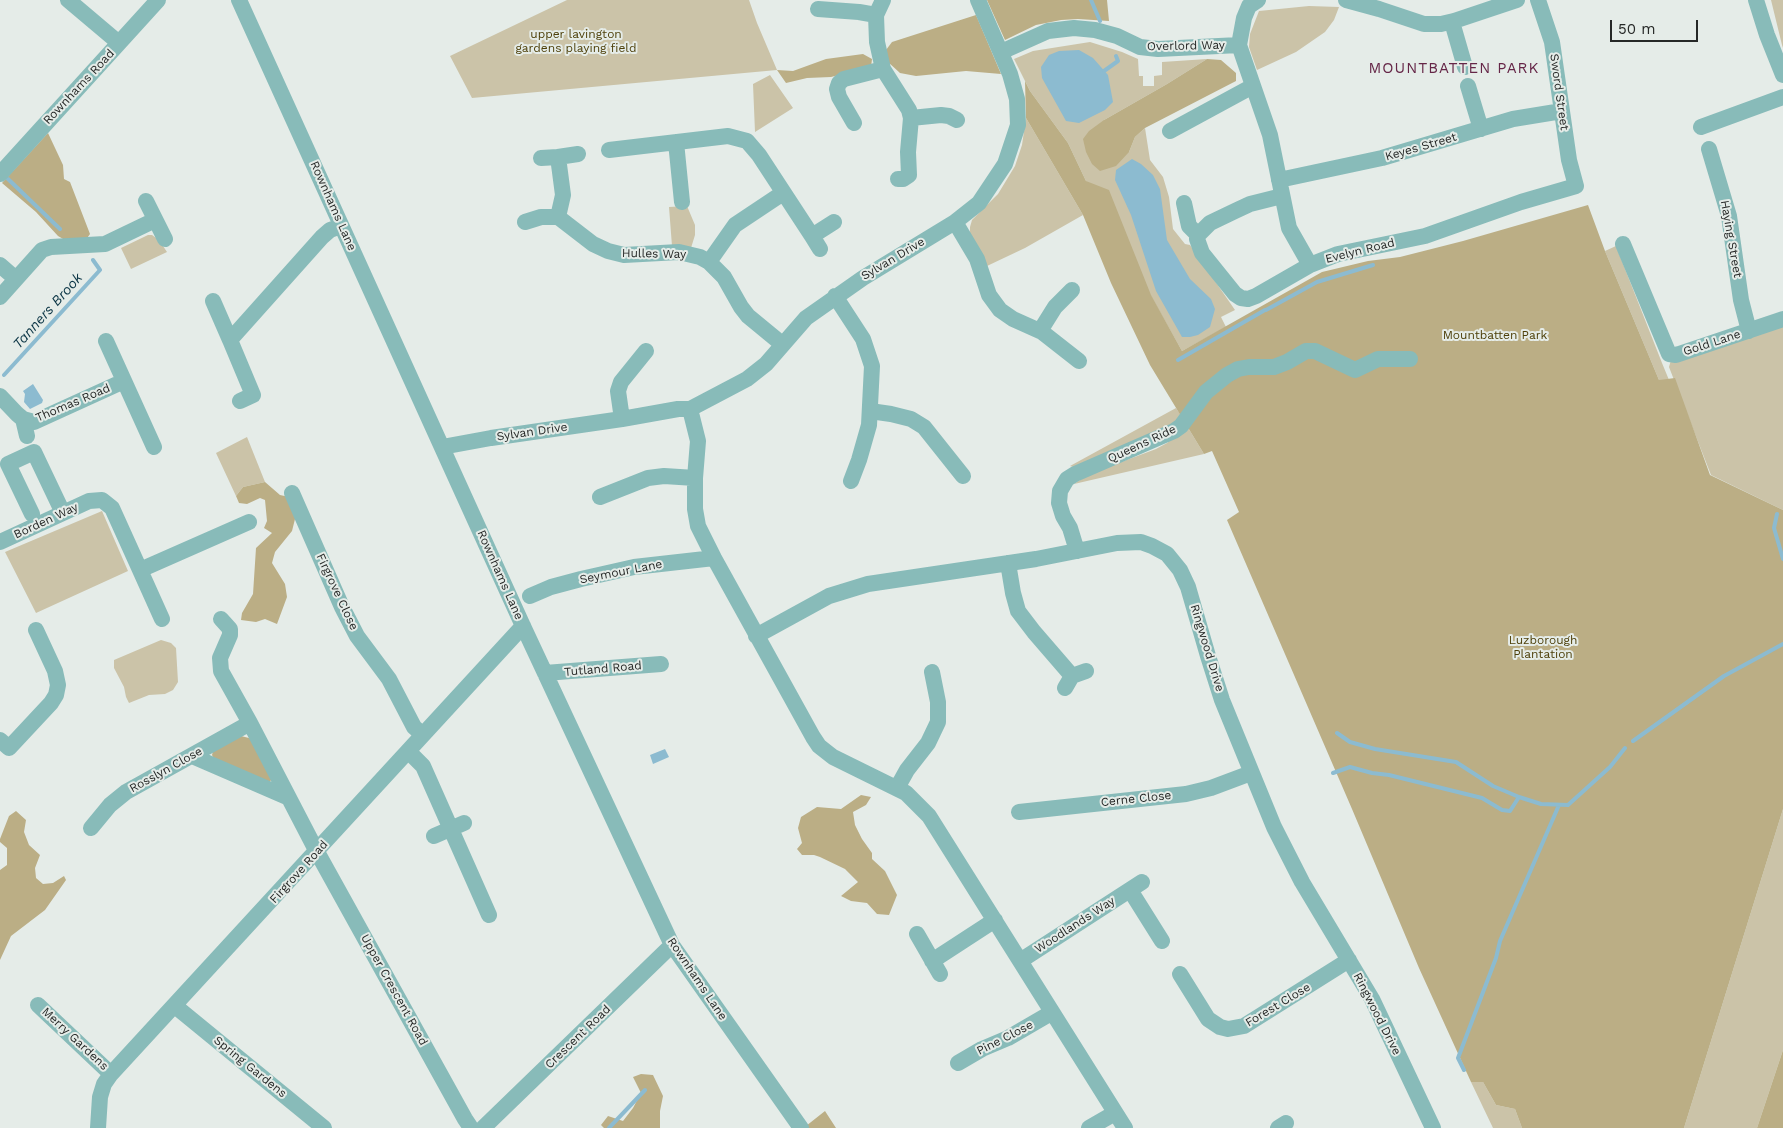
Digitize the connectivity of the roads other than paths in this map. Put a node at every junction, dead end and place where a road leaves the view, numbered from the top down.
1 (68, 0) edge
2 (158, 0) edge
3 (239, 0) edge
4 (978, 0) edge
5 (1258, 0) edge
6 (1346, 0) edge
7 (1517, 0) edge
8 (1538, 0) edge
9 (1756, 0) edge
10 (880, 7) edge
11 (818, 9) dead end
12 (1452, 22) junction
13 (119, 43) junction
14 (1239, 45) junction
15 (1001, 52) junction
16 (1465, 67) dead end
17 (883, 69) junction
18 (1783, 75) edge
19 (1253, 86) junction
20 (1468, 86) dead end
21 (1783, 97) edge
22 (1562, 111) junction
23 (911, 118) junction
24 (957, 120) dead end
25 (854, 122) dead end
26 (1701, 128) dead end
27 (1481, 129) junction
28 (1170, 132) dead end
29 (676, 142) junction
30 (1709, 149) dead end
31 (609, 150) dead end
32 (578, 154) dead end
33 (558, 156) junction
34 (541, 158) dead end
35 (0, 174) edge
36 (898, 179) dead end
37 (1576, 186) joint
38 (1280, 188) junction
39 (783, 192) junction
40 (146, 201) dead end
41 (682, 202) dead end
42 (1184, 203) dead end
43 (558, 217) junction
44 (155, 220) junction
45 (525, 222) dead end
46 (834, 222) dead end
47 (955, 222) junction
48 (341, 226) junction
49 (1198, 235) junction
50 (165, 239) dead end
51 (1623, 244) dead end
52 (709, 262) junction
53 (0, 265) edge
54 (1310, 265) junction
55 (16, 279) junction
56 (1072, 290) dead end
57 (835, 296) junction
58 (0, 297) edge
59 (213, 301) dead end
60 (1783, 320) edge
61 (1040, 331) junction
62 (1749, 331) junction
63 (230, 340) junction
64 (106, 341) dead end
65 (782, 344) junction
66 (646, 351) dead end
67 (1410, 359) dead end
68 (1079, 361) dead end
69 (124, 381) junction
70 (0, 396) edge
71 (240, 401) dead end
72 (690, 409) junction
73 (870, 411) junction
74 (23, 419) junction
75 (622, 419) junction
76 (27, 436) dead end
77 (154, 447) dead end
78 (442, 447) junction
79 (963, 476) dead end
80 (695, 478) junction
81 (851, 481) dead end
82 (292, 493) dead end
83 (600, 497) dead end
84 (63, 513) junction
85 (32, 514) dead end
86 (249, 522) dead end
87 (0, 542) edge
88 (1076, 551) junction
89 (714, 558) junction
90 (1008, 563) junction
91 (140, 570) junction
92 (530, 596) dead end
93 (162, 618) dead end
94 (221, 619) dead end
95 (523, 626) junction
96 (36, 630) dead end
97 (756, 636) junction
98 (661, 664) dead end
99 (932, 672) dead end
100 (545, 673) junction
101 (1074, 678) dead end
102 (250, 723) junction
103 (423, 736) junction
104 (3, 748) edge
105 (409, 752) junction
106 (192, 756) junction
107 (1251, 773) junction
108 (897, 788) junction
109 (289, 798) junction
110 (1019, 812) dead end
111 (457, 826) junction
112 (91, 828) dead end
113 (434, 836) dead end
114 (317, 852) junction
115 (488, 915) dead end
116 (995, 920) junction
117 (917, 934) dead end
118 (1162, 941) dead end
119 (672, 945) junction
120 (1349, 960) junction
121 (1020, 961) junction
122 (1180, 974) dead end
123 (38, 1005) dead end
124 (175, 1006) junction
125 (1052, 1012) junction
126 (958, 1063) dead end
127 (111, 1074) junction
128 (1115, 1112) junction
129 (98, 1128) edge
130 (324, 1128) edge
131 (471, 1128) edge
132 (483, 1128) edge
133 (800, 1128) edge
134 (1088, 1128) edge
135 (1124, 1128) edge
136 (1433, 1128) edge

1 - 13 street
2 - 13 street, Rownhams Road
3 - 48 street, Rownhams Lane
4 - 15 street, Sylvan Drive
5 - 14 street, Overlord Way
6 - 12 street
7 - 12 street
8 - 22 street, Sword Street
9 - 18 street
10 - 11 street
10 - 17 street
12 - 16 street
13 - 35 street, Rownhams Road
14 - 15 street, Overlord Way
14 - 19 street, Evelyn Road
15 - 47 street, Sylvan Drive
17 - 23 street
17 - 25 street
19 - 28 street
19 - 38 street, Evelyn Road
20 - 27 street
21 - 26 street
22 - 27 street, Keyes Street
22 - 37 street, Sword Street
23 - 24 street
23 - 36 street
27 - 38 street, Keyes Street
29 - 31 street
29 - 39 street
29 - 41 street
30 - 62 street, Haying Street
32 - 33 street
33 - 34 street
33 - 43 street
37 - 54 street, Evelyn Road
38 - 49 street, Keyes Street
38 - 54 street, Evelyn Road
39 - 46 street
39 - 52 street
40 - 44 street
42 - 49 street
43 - 45 street
43 - 52 street, Hulles Way
44 - 50 street
44 - 55 street
47 - 57 street, Sylvan Drive
47 - 61 street
48 - 63 street
48 - 78 street, Rownhams Lane
49 - 54 street
51 - 62 street, Gold Lane
52 - 65 street, Hulles Way
53 - 55 street
55 - 58 street
56 - 61 street
57 - 65 street, Sylvan Drive
57 - 73 street
59 - 63 street
60 - 62 street, Gold Lane
61 - 68 street
63 - 71 street
64 - 69 street, Thomas Road
65 - 72 street, Sylvan Drive
66 - 75 street
67 - 88 street, Queens Ride
69 - 74 street, Thomas Road
69 - 77 street, Thomas Road
70 - 74 street, Thomas Road
72 - 75 street, Sylvan Drive
72 - 80 street
73 - 79 street
73 - 81 street
74 - 76 street
75 - 78 street, Sylvan Drive
78 - 95 street, Rownhams Lane
80 - 83 street
80 - 89 street
82 - 103 street, Firgrove Close
84 - 85 street
84 - 87 street, Borden Way
84 - 91 street, Borden Way
86 - 91 street
88 - 90 street, Ringwood Drive
88 - 107 street, Ringwood Drive
89 - 92 street, Seymour Lane
89 - 97 street
90 - 97 street, Ringwood Drive
90 - 101 street
91 - 93 street, Borden Way
94 - 102 street
95 - 100 street, Rownhams Lane
95 - 103 street, Firgrove Road
96 - 104 street
97 - 108 street
98 - 100 street, Tutland Road
99 - 108 street
100 - 119 street, Rownhams Lane
102 - 106 street, Rosslyn Close
102 - 109 street
103 - 105 street, Firgrove Road
105 - 111 street
105 - 114 street, Firgrove Road
106 - 109 street
106 - 112 street, Rosslyn Close
107 - 110 street, Cerne Close
107 - 120 street, Ringwood Drive
108 - 116 street
109 - 114 street
111 - 113 street
111 - 115 street
114 - 124 street, Firgrove Road
114 - 131 street, Upper Crescent Road
116 - 117 street
116 - 121 street
118 - 121 street, Woodlands Way
119 - 132 street, Crescent Road
119 - 133 street, Rownhams Lane
120 - 122 street, Forest Close
120 - 136 street, Ringwood Drive
121 - 125 street
123 - 127 street, Merry Gardens
124 - 127 street, Firgrove Road
124 - 130 street, Spring Gardens
125 - 126 street, Pine Close
125 - 128 street
127 - 129 street, Firgrove Road
128 - 134 street
128 - 135 street

